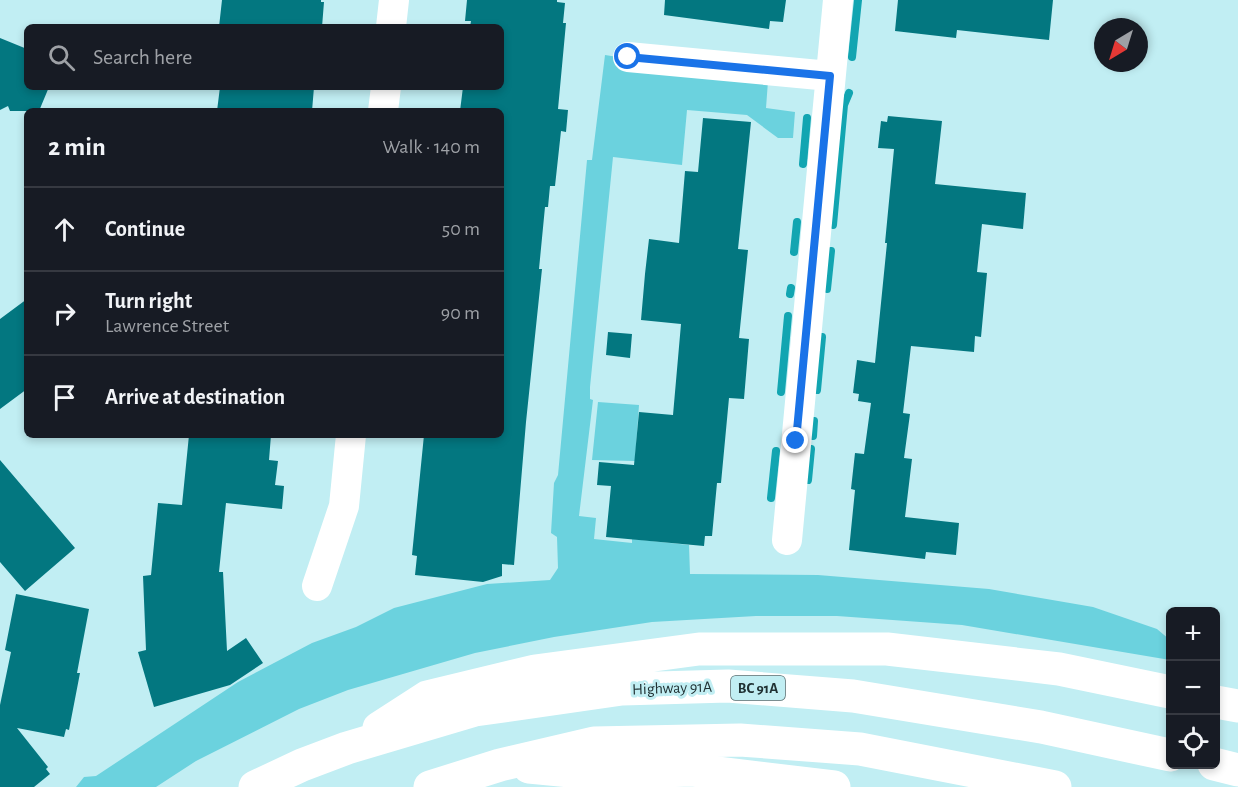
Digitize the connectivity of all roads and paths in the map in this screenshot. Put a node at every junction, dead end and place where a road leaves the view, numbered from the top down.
1 (394, 0) edge
2 (838, 0) edge
3 (392, 24) edge
4 (628, 57) dead end
5 (830, 76) junction
6 (386, 90) edge
7 (383, 108) edge
8 (351, 438) edge
9 (787, 540) dead end
10 (317, 586) dead end
11 (1166, 691) edge
12 (1220, 703) edge
13 (1238, 706) edge
14 (347, 748) junction
15 (1166, 754) edge
16 (500, 765) junction
17 (1220, 766) edge
18 (1238, 770) edge
19 (255, 787) edge
20 (430, 787) edge
21 (834, 787) edge
22 (1055, 787) edge

1 - 3 street
2 - 5 street
4 - 5 street
5 - 9 street
6 - 7 street
8 - 10 street
11 - 14 highway
12 - 13 highway
14 - 15 highway, Highway 91A / BC 91A
14 - 19 highway, Highway 91A / BC 91A
16 - 20 highway
16 - 21 highway
16 - 22 highway
17 - 18 highway

